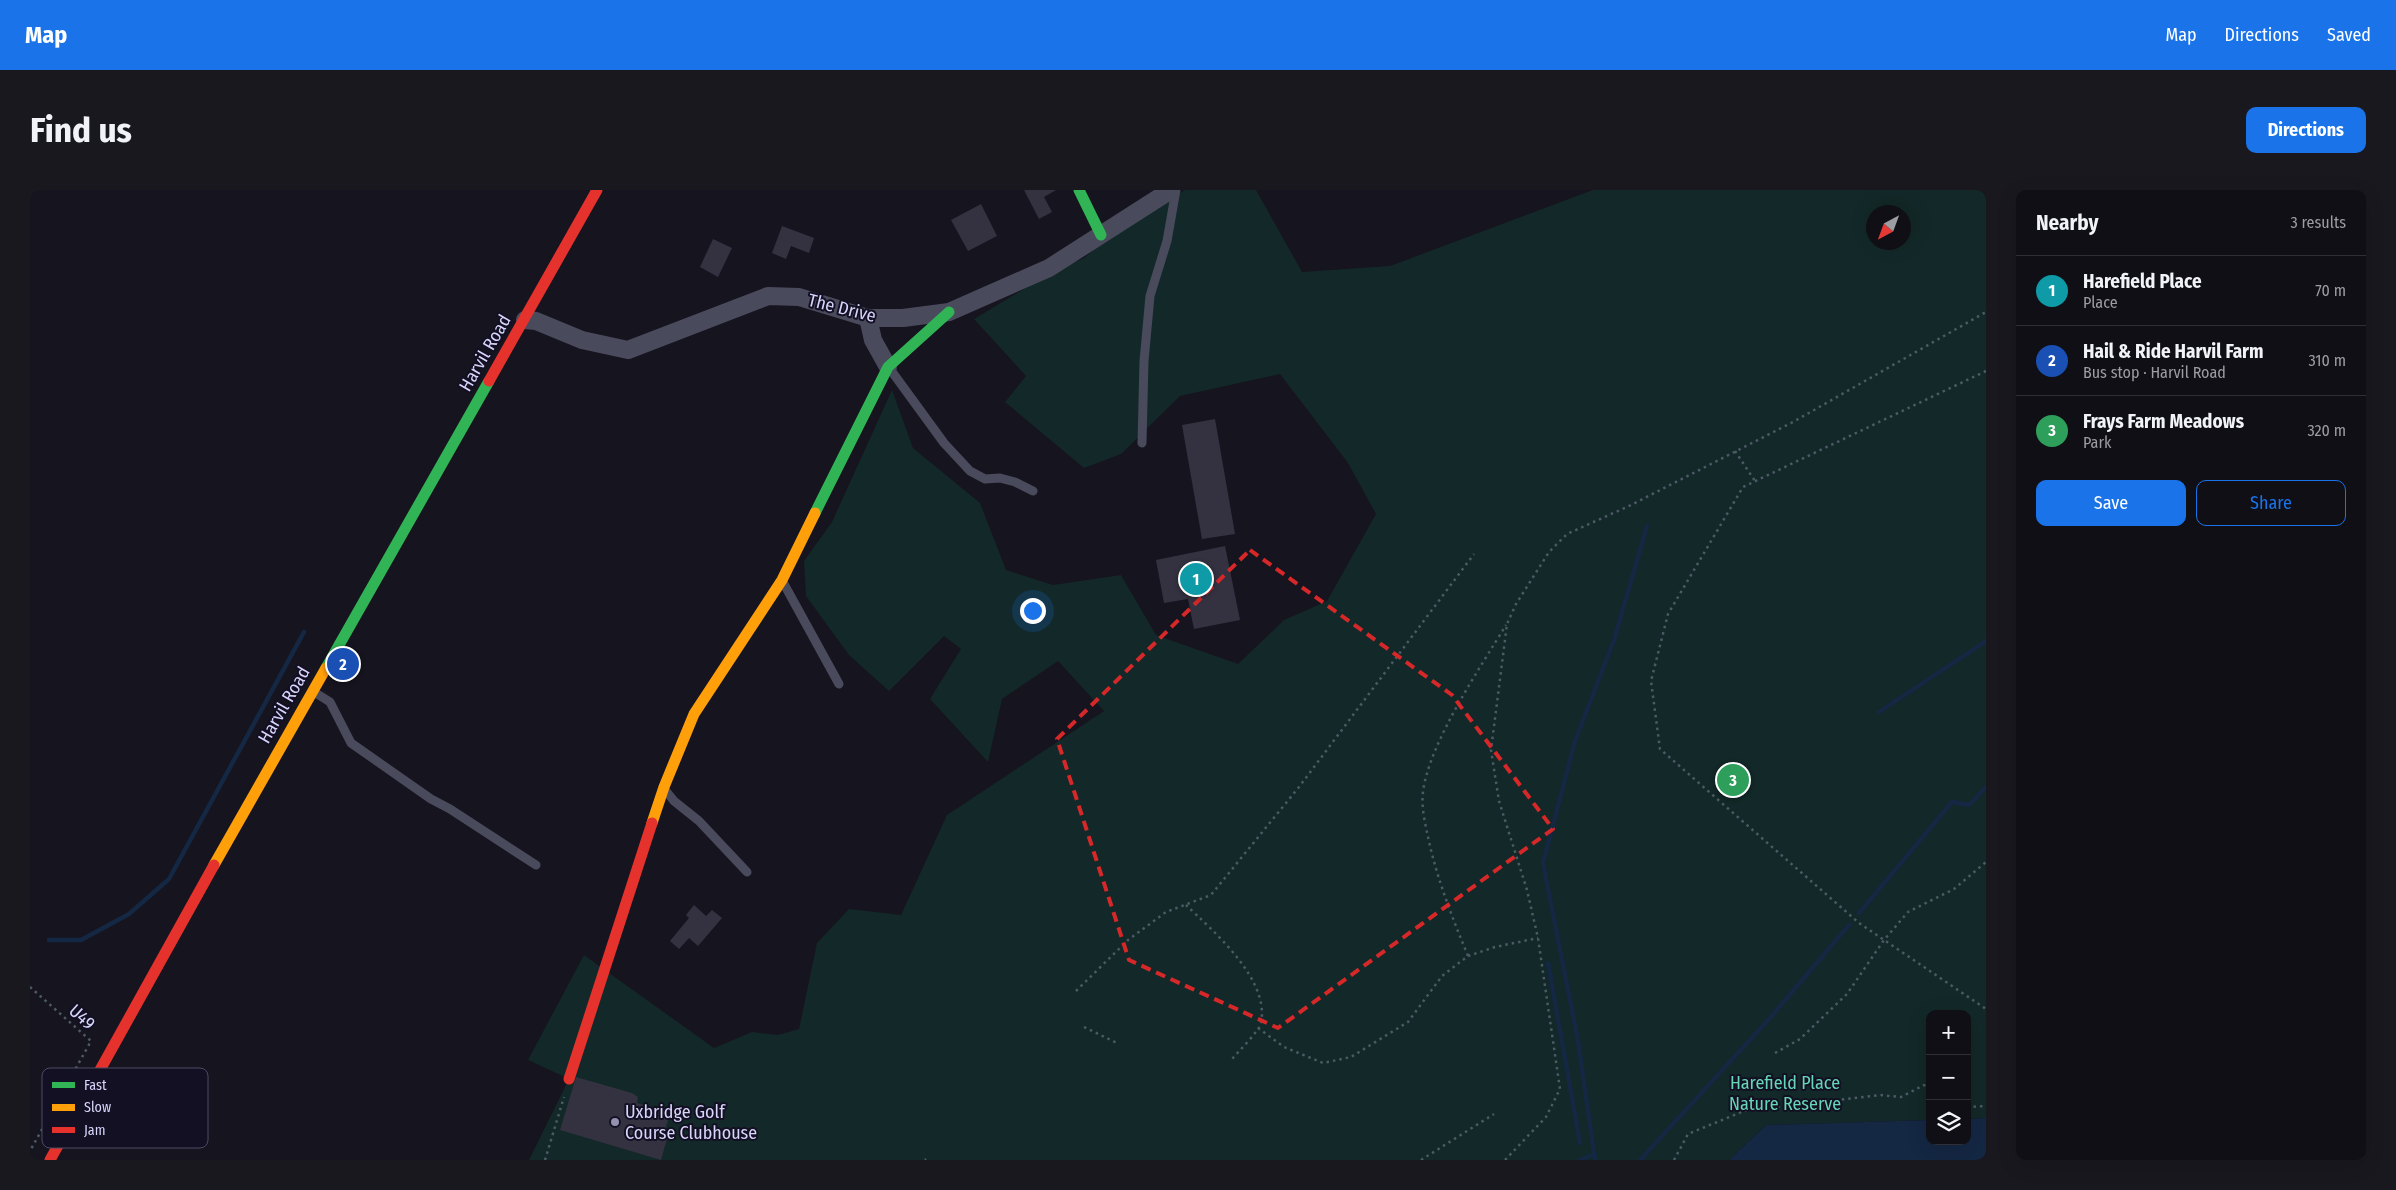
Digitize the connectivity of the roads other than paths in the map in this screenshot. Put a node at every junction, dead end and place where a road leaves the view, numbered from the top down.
1 (596, 190) edge
2 (1079, 190) edge
3 (1172, 190) edge
4 (1176, 190) edge
5 (1101, 235) junction
6 (949, 312) junction
7 (868, 318) junction
8 (525, 320) junction
9 (888, 367) junction
10 (1142, 443) dead end
11 (1033, 491) dead end
12 (782, 580) junction
13 (839, 684) dead end
14 (312, 690) junction
15 (664, 787) junction
16 (536, 866) dead end
17 (747, 872) dead end
18 (100, 1068) edge
19 (569, 1078) road end
20 (57, 1148) edge
21 (50, 1160) edge

1 - 8 street, Harvil Road
2 - 5 street
3 - 5 street, The Drive
4 - 10 lane
5 - 6 street, The Drive
6 - 7 street, The Drive
6 - 9 street
7 - 8 street, The Drive
7 - 9 street
8 - 14 street, Harvil Road
9 - 11 lane
9 - 12 street
12 - 13 lane
12 - 15 street
14 - 16 lane
14 - 18 street, Harvil Road
15 - 17 lane
15 - 19 street
20 - 21 street, Harvil Road

